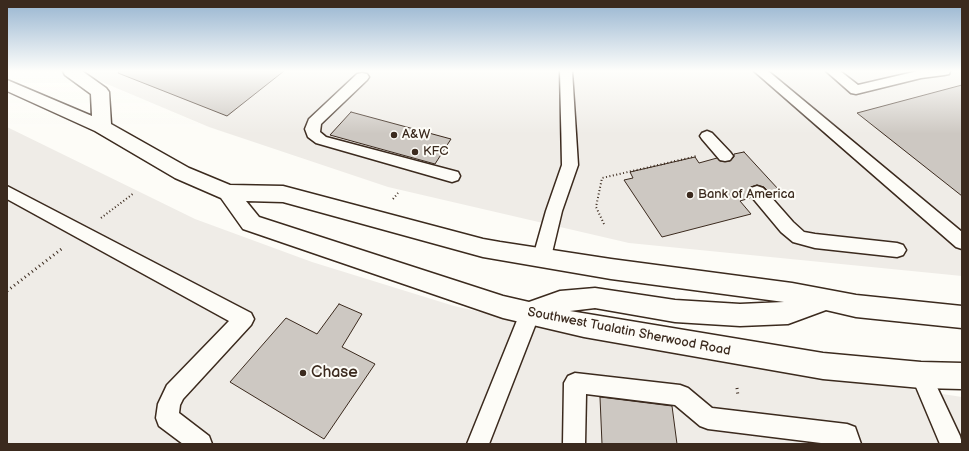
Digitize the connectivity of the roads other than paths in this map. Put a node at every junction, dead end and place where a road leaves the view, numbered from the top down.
1 (16, 92) edge
2 (100, 92) edge
3 (347, 92) edge
4 (567, 92) edge
5 (785, 92) edge
6 (102, 127) junction
7 (707, 136) dead end
8 (723, 154) road end
9 (452, 176) dead end
10 (7, 192) edge
11 (757, 192) dead end
12 (228, 193) junction
13 (962, 242) edge
14 (897, 250) dead end
15 (542, 257) junction
16 (826, 300) junction
17 (530, 313) junction
18 (962, 317) edge
19 (921, 375) junction
20 (962, 376) edge
21 (201, 444) edge
22 (478, 444) edge
23 (574, 444) edge
24 (850, 444) edge
25 (952, 444) edge

1 - 6 highway, Southwest Tualatin Sherwood Road
2 - 6 highway
3 - 9 lane
4 - 15 lane
5 - 13 lane
6 - 12 highway, Southwest Tualatin Sherwood Road
7 - 8 lane
10 - 21 lane
11 - 14 lane
12 - 15 highway, Southwest Tualatin Sherwood Road
12 - 17 highway, Southwest Tualatin Sherwood Road
15 - 16 highway, Southwest Tualatin Sherwood Road
16 - 17 highway
16 - 18 highway, Southwest Tualatin Sherwood Road
17 - 19 highway, Southwest Tualatin Sherwood Road
17 - 22 lane
19 - 20 highway, Southwest Tualatin Sherwood Road
19 - 25 lane
23 - 24 lane

